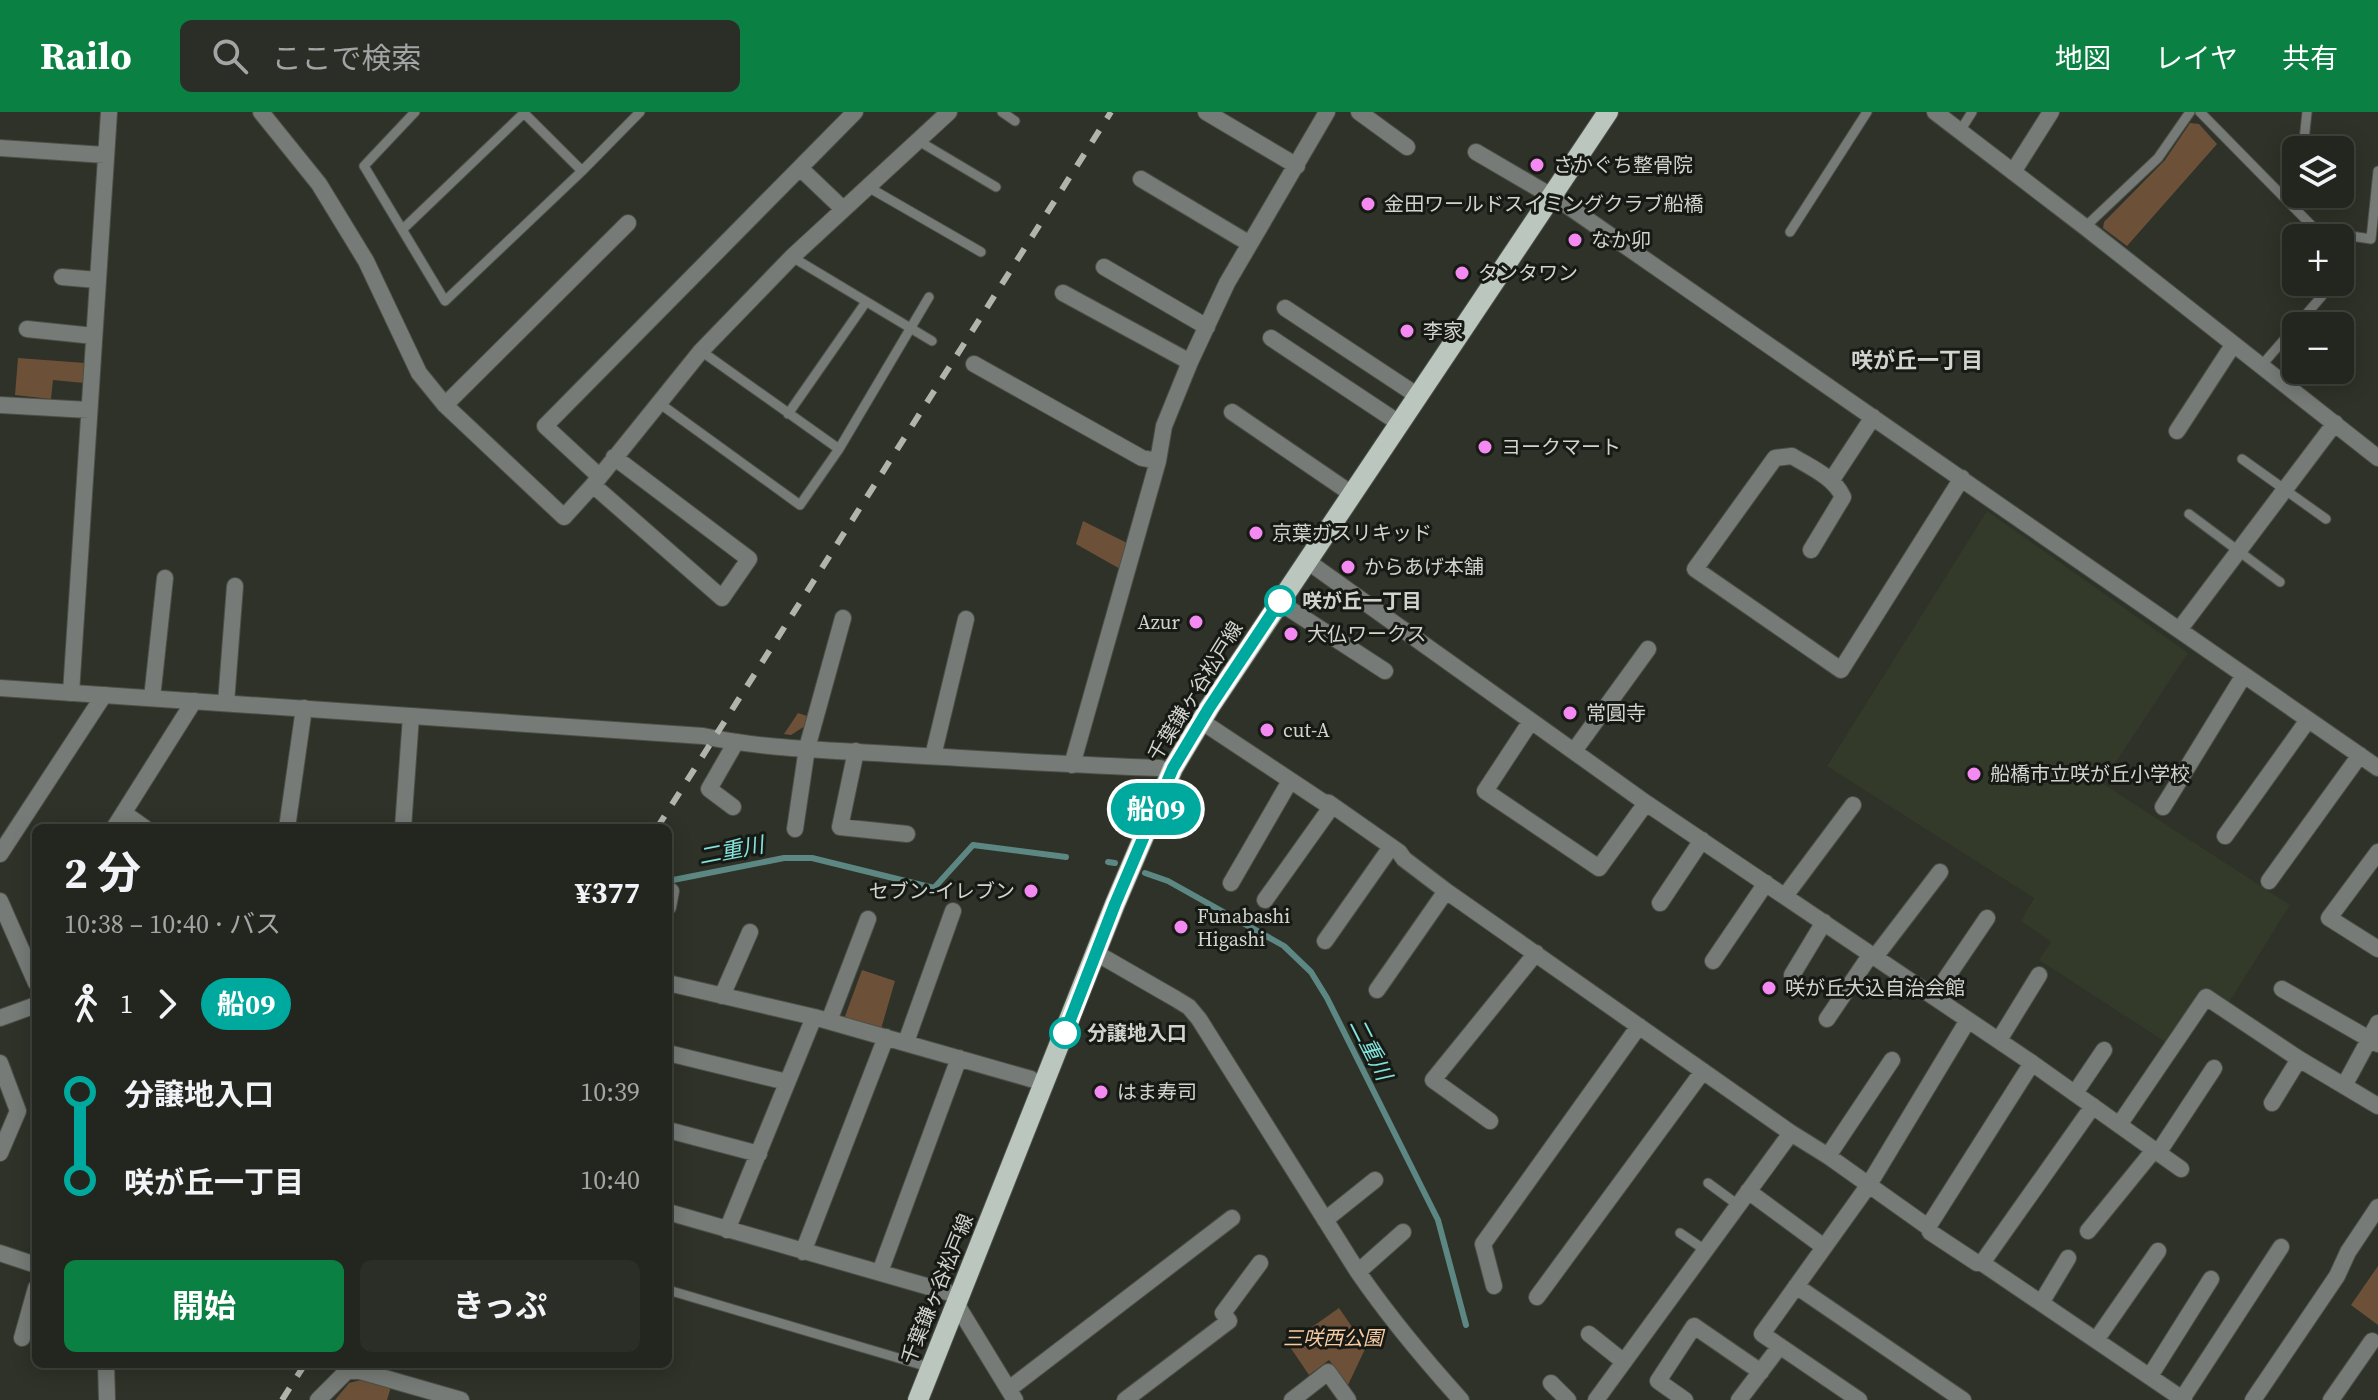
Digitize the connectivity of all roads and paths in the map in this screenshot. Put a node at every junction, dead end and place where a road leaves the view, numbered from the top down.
1 (109, 112) edge
2 (261, 112) edge
3 (415, 112) edge
4 (523, 112) edge
5 (640, 112) edge
6 (855, 112) edge
7 (949, 112) edge
8 (1002, 112) edge
9 (1206, 112) edge
10 (1327, 112) edge
11 (1359, 112) edge
12 (1608, 112) edge
13 (1867, 112) edge
14 (1935, 112) edge
15 (1972, 112) edge
16 (2051, 112) edge
17 (2190, 112) edge
18 (2200, 112) edge
19 (2307, 112) edge
20 (1015, 121) dead end
21 (1960, 131) junction
22 (2304, 136) edge
23 (917, 140) junction
24 (1407, 147) dead end
25 (0, 148) edge
26 (1476, 152) dead end
27 (105, 155) junction
28 (1297, 166) junction
29 (800, 168) junction
30 (582, 171) junction
31 (2378, 171) edge
32 (2013, 172) junction
33 (1141, 179) dead end
34 (868, 187) junction
35 (996, 187) dead end
36 (1552, 196) junction
37 (843, 209) junction
38 (2297, 210) joint
39 (628, 223) dead end
40 (2085, 227) junction
41 (403, 229) junction
42 (1790, 232) dead end
43 (1250, 244) junction
44 (981, 252) dead end
45 (792, 257) junction
46 (1104, 267) dead end
47 (62, 277) dead end
48 (97, 280) junction
49 (1063, 293) dead end
50 (2322, 296) dead end
51 (929, 297) dead end
52 (866, 302) junction
53 (1285, 308) dead end
54 (1207, 327) junction
55 (909, 328) junction
56 (27, 329) dead end
57 (94, 336) junction
58 (1271, 338) dead end
59 (932, 341) dead end
60 (2233, 345) junction
61 (701, 351) junction
62 (1190, 362) junction
63 (974, 364) dead end
64 (2261, 366) junction
65 (2285, 385) joint
66 (1418, 396) junction
67 (659, 403) junction
68 (0, 405) edge
69 (445, 405) junction
70 (89, 410) junction
71 (1232, 412) dead end
72 (788, 414) junction
73 (1873, 417) junction
74 (1399, 423) junction
75 (2335, 423) junction
76 (2177, 431) dead end
77 (839, 449) junction
78 (614, 457) junction
79 (2378, 458) edge
80 (2242, 459) dead end
81 (1158, 461) junction
82 (1962, 478) junction
83 (596, 480) junction
84 (1831, 481) junction
85 (2285, 489) junction
86 (1352, 494) junction
87 (2189, 514) dead end
88 (2326, 519) dead end
89 (1811, 550) dead end
90 (2238, 551) junction
91 (1307, 561) junction
92 (165, 578) dead end
93 (2280, 582) dead end
94 (235, 586) dead end
95 (1279, 602) junction
96 (843, 618) dead end
97 (966, 619) dead end
98 (2179, 630) junction
99 (1648, 649) dead end
100 (1385, 671) dead end
101 (2244, 675) junction
102 (0, 688) edge
103 (71, 693) junction
104 (104, 695) junction
105 (152, 698) junction
106 (194, 701) junction
107 (226, 703) junction
108 (304, 708) junction
109 (411, 716) junction
110 (2308, 720) junction
111 (1201, 721) junction
112 (1531, 721) junction
113 (736, 742) junction
114 (807, 748) junction
115 (856, 751) junction
116 (1574, 751) junction
117 (2360, 755) junction
118 (933, 756) junction
119 (1072, 765) junction
120 (1167, 768) junction
121 (2378, 768) edge
122 (1290, 781) junction
123 (1646, 803) junction
124 (1853, 805) dead end
125 (1332, 806) junction
126 (733, 807) dead end
127 (2163, 807) dead end
128 (124, 813) junction
129 (117, 824) edge
130 (139, 824) edge
131 (288, 824) edge
132 (403, 824) edge
133 (795, 829) dead end
134 (907, 834) dead end
135 (2225, 836) dead end
136 (1702, 840) junction
137 (1391, 847) junction
138 (2378, 852) edge
139 (0, 854) edge
140 (1940, 872) dead end
141 (2269, 881) dead end
142 (1231, 883) dead end
143 (1766, 883) junction
144 (1446, 891) junction
145 (1785, 896) junction
146 (1265, 900) dead end
147 (0, 901) edge
148 (1660, 903) dead end
149 (953, 911) dead end
150 (1987, 918) dead end
151 (868, 919) dead end
152 (1824, 922) junction
153 (750, 932) dead end
154 (1325, 941) dead end
155 (2378, 949) edge
156 (1096, 953) junction
157 (1536, 953) junction
158 (32, 956) edge
159 (1873, 956) junction
160 (1713, 961) dead end
161 (1792, 975) dead end
162 (2039, 975) dead end
163 (672, 984) edge
164 (2282, 989) dead end
165 (1377, 990) dead end
166 (722, 996) junction
167 (1934, 996) junction
168 (32, 1006) edge
169 (0, 1018) edge
170 (821, 1019) junction
171 (1827, 1019) dead end
172 (1968, 1020) junction
173 (2378, 1023) edge
174 (1639, 1026) junction
175 (886, 1037) junction
176 (1999, 1040) junction
177 (906, 1042) junction
178 (2374, 1042) edge
179 (2104, 1050) dead end
180 (672, 1054) edge
181 (959, 1058) junction
182 (2299, 1059) junction
183 (1892, 1060) dead end
184 (0, 1063) edge
185 (2032, 1063) junction
186 (2214, 1068) dead end
187 (1703, 1071) junction
188 (1038, 1081) junction
189 (787, 1082) junction
190 (2344, 1086) junction
191 (2075, 1093) junction
192 (2272, 1103) dead end
193 (2093, 1106) junction
194 (2378, 1106) edge
195 (1490, 1121) dead end
196 (2119, 1125) junction
197 (672, 1131) edge
198 (1791, 1133) junction
199 (2156, 1152) junction
200 (0, 1153) edge
201 (759, 1154) junction
202 (1828, 1156) junction
203 (2181, 1169) dead end
204 (1375, 1180) dead end
205 (1708, 1183) dead end
206 (1868, 1186) junction
207 (1743, 1198) junction
208 (2378, 1207) edge
209 (672, 1213) edge
210 (1232, 1218) dead end
211 (1325, 1220) junction
212 (1928, 1227) junction
213 (727, 1230) junction
214 (2088, 1231) dead end
215 (1403, 1232) dead end
216 (1680, 1233) dead end
217 (1824, 1247) junction
218 (2281, 1247) dead end
219 (1705, 1250) junction
220 (2158, 1251) dead end
221 (803, 1252) junction
222 (0, 1253) edge
223 (2068, 1258) dead end
224 (1260, 1263) dead end
225 (1982, 1263) junction
226 (32, 1264) edge
227 (880, 1272) junction
228 (1358, 1272) junction
229 (2211, 1279) dead end
230 (1494, 1286) dead end
231 (1796, 1286) junction
232 (672, 1291) edge
233 (1537, 1297) dead end
234 (955, 1298) junction
235 (32, 1302) edge
236 (2041, 1303) junction
237 (1589, 1334) dead end
238 (22, 1338) dead end
239 (2096, 1340) junction
240 (2372, 1341) dead end
241 (1780, 1346) junction
242 (1624, 1362) junction
243 (106, 1368) edge
244 (932, 1368) junction
245 (1761, 1372) junction
246 (2150, 1376) junction
247 (1551, 1383) dead end
248 (1012, 1394) edge
249 (1854, 1399) edge
250 (107, 1400) edge
251 (318, 1400) edge
252 (461, 1400) edge
253 (918, 1400) edge
254 (1125, 1400) edge
255 (1292, 1400) edge
256 (1348, 1400) edge
257 (1461, 1400) edge
258 (1568, 1400) edge
259 (1596, 1400) edge
260 (1685, 1400) edge
261 (1739, 1400) edge
262 (1963, 1400) edge
263 (2183, 1400) edge
264 (2253, 1400) edge
265 (2331, 1400) edge

1 - 27 street
2 - 69 street
3 - 41 lane
4 - 30 lane
4 - 41 lane
5 - 30 lane
6 - 29 street
7 - 23 street
8 - 20 lane
9 - 28 street
10 - 28 street
11 - 24 street
12 - 36 main road, 千葉鎌ヶ谷松戸線
13 - 42 lane
14 - 21 street
15 - 21 lane
16 - 32 street
17 - 40 lane
18 - 38 lane
19 - 22 lane
21 - 32 street
23 - 34 street
23 - 35 lane
25 - 27 street
26 - 36 street
27 - 48 street
28 - 43 street
29 - 37 street
29 - 83 street
30 - 41 lane
31 - 38 lane
32 - 40 street
33 - 43 street
34 - 37 street
34 - 44 lane
36 - 66 main road, 千葉鎌ヶ谷松戸線
36 - 73 street
37 - 45 street
39 - 69 street
40 - 60 street
43 - 54 street
45 - 52 lane
45 - 61 street
46 - 54 street
47 - 48 street
48 - 57 street
49 - 62 street
50 - 64 lane
51 - 55 lane
52 - 55 lane
52 - 72 lane
53 - 66 street
54 - 62 street
55 - 59 lane
55 - 77 lane
56 - 57 street
57 - 70 street
58 - 74 street
60 - 64 street
60 - 76 street
61 - 67 street
61 - 72 lane
62 - 81 street
63 - 81 street
64 - 65 street
65 - 75 street
66 - 74 main road, 千葉鎌ヶ谷松戸線
67 - 77 lane
67 - 78 street
68 - 70 street
69 - 83 street
70 - 103 street
71 - 86 street
72 - 77 lane
73 - 82 street
73 - 84 street
74 - 86 main road, 千葉鎌ヶ谷松戸線
75 - 79 street
75 - 85 street
78 - 83 street
78 - 83 street
80 - 85 lane
81 - 119 street
82 - 84 street
82 - 98 street
84 - 89 street
85 - 88 lane
85 - 90 street
86 - 91 main road, 千葉鎌ヶ谷松戸線
87 - 90 lane
90 - 93 lane
90 - 98 street
91 - 95 main road, 千葉鎌ヶ谷松戸線
91 - 112 street
92 - 105 street
94 - 107 street
95 - 100 street
95 - 111 main road, 千葉鎌ヶ谷松戸線
96 - 114 street
97 - 118 street
98 - 101 street
99 - 116 street
101 - 110 street
101 - 127 street
102 - 103 street
103 - 104 street
104 - 105 street
104 - 139 street
105 - 106 street
106 - 107 street
106 - 128 street
107 - 108 street
108 - 109 street
108 - 131 street
109 - 113 street
109 - 132 street
110 - 117 street
110 - 135 street
111 - 120 main road, 千葉鎌ヶ谷松戸線
111 - 122 street
112 - 116 street
112 - 123 street
113 - 114 street
113 - 126 street
114 - 115 street
114 - 133 street
115 - 118 street
115 - 134 street
116 - 123 street
117 - 121 street
117 - 141 street
118 - 119 street
119 - 120 street
120 - 156 main road, 千葉鎌ヶ谷松戸線
122 - 125 street
122 - 142 street
123 - 136 street
124 - 145 street
125 - 137 street
125 - 146 street
128 - 129 street
128 - 130 street
136 - 143 street
136 - 148 street
137 - 144 street
137 - 154 street
138 - 155 street
140 - 159 street
143 - 145 street
143 - 160 street
144 - 157 street
144 - 165 street
145 - 152 street
147 - 158 street
149 - 177 street
150 - 167 street
151 - 170 street
152 - 159 street
152 - 161 street
153 - 166 street
156 - 188 main road, 千葉鎌ヶ谷松戸線
156 - 211 street
157 - 174 street
157 - 195 street
159 - 167 street
159 - 171 street
162 - 176 street
163 - 166 street
164 - 178 street
166 - 170 street
167 - 172 street
168 - 169 street
170 - 175 street
170 - 189 street
172 - 176 street
172 - 206 street
173 - 178 street
174 - 187 street
174 - 230 street
175 - 177 street
175 - 221 street
176 - 185 street
177 - 181 street
178 - 190 street
179 - 191 street
180 - 189 street
181 - 188 street
181 - 227 street
182 - 190 street
182 - 192 street
182 - 196 street
183 - 202 street
184 - 200 street
185 - 191 street
185 - 212 street
186 - 199 street
187 - 198 street
187 - 233 street
188 - 234 main road, 千葉鎌ヶ谷松戸線
189 - 201 street
190 - 194 street
191 - 193 street
193 - 196 street
193 - 225 street
196 - 199 street
197 - 201 street
198 - 202 street
198 - 207 street
199 - 203 street
199 - 214 street
201 - 213 street
202 - 206 street
204 - 211 street
205 - 207 lane
206 - 212 street
206 - 217 street
207 - 217 street
207 - 219 street
208 - 264 street
209 - 213 street
210 - 248 street
211 - 228 street
212 - 225 street
213 - 221 street
215 - 228 street
216 - 219 lane
217 - 231 street
218 - 263 street
219 - 242 street
220 - 239 street
221 - 227 street
222 - 226 street
223 - 236 street
224 - 254 street
225 - 236 street
227 - 234 street
228 - 257 street
229 - 246 street
231 - 241 street
231 - 262 street
232 - 244 lane
234 - 244 main road, 千葉鎌ヶ谷松戸線
234 - 248 street
235 - 238 street
236 - 239 street
237 - 242 street
239 - 246 street
240 - 265 street
241 - 245 street
241 - 249 street
242 - 259 street
243 - 250 street
244 - 253 main road, 千葉鎌ヶ谷松戸線
245 - 260 street
245 - 261 street
246 - 263 street
247 - 258 street
251 - 252 street
255 - 256 street

